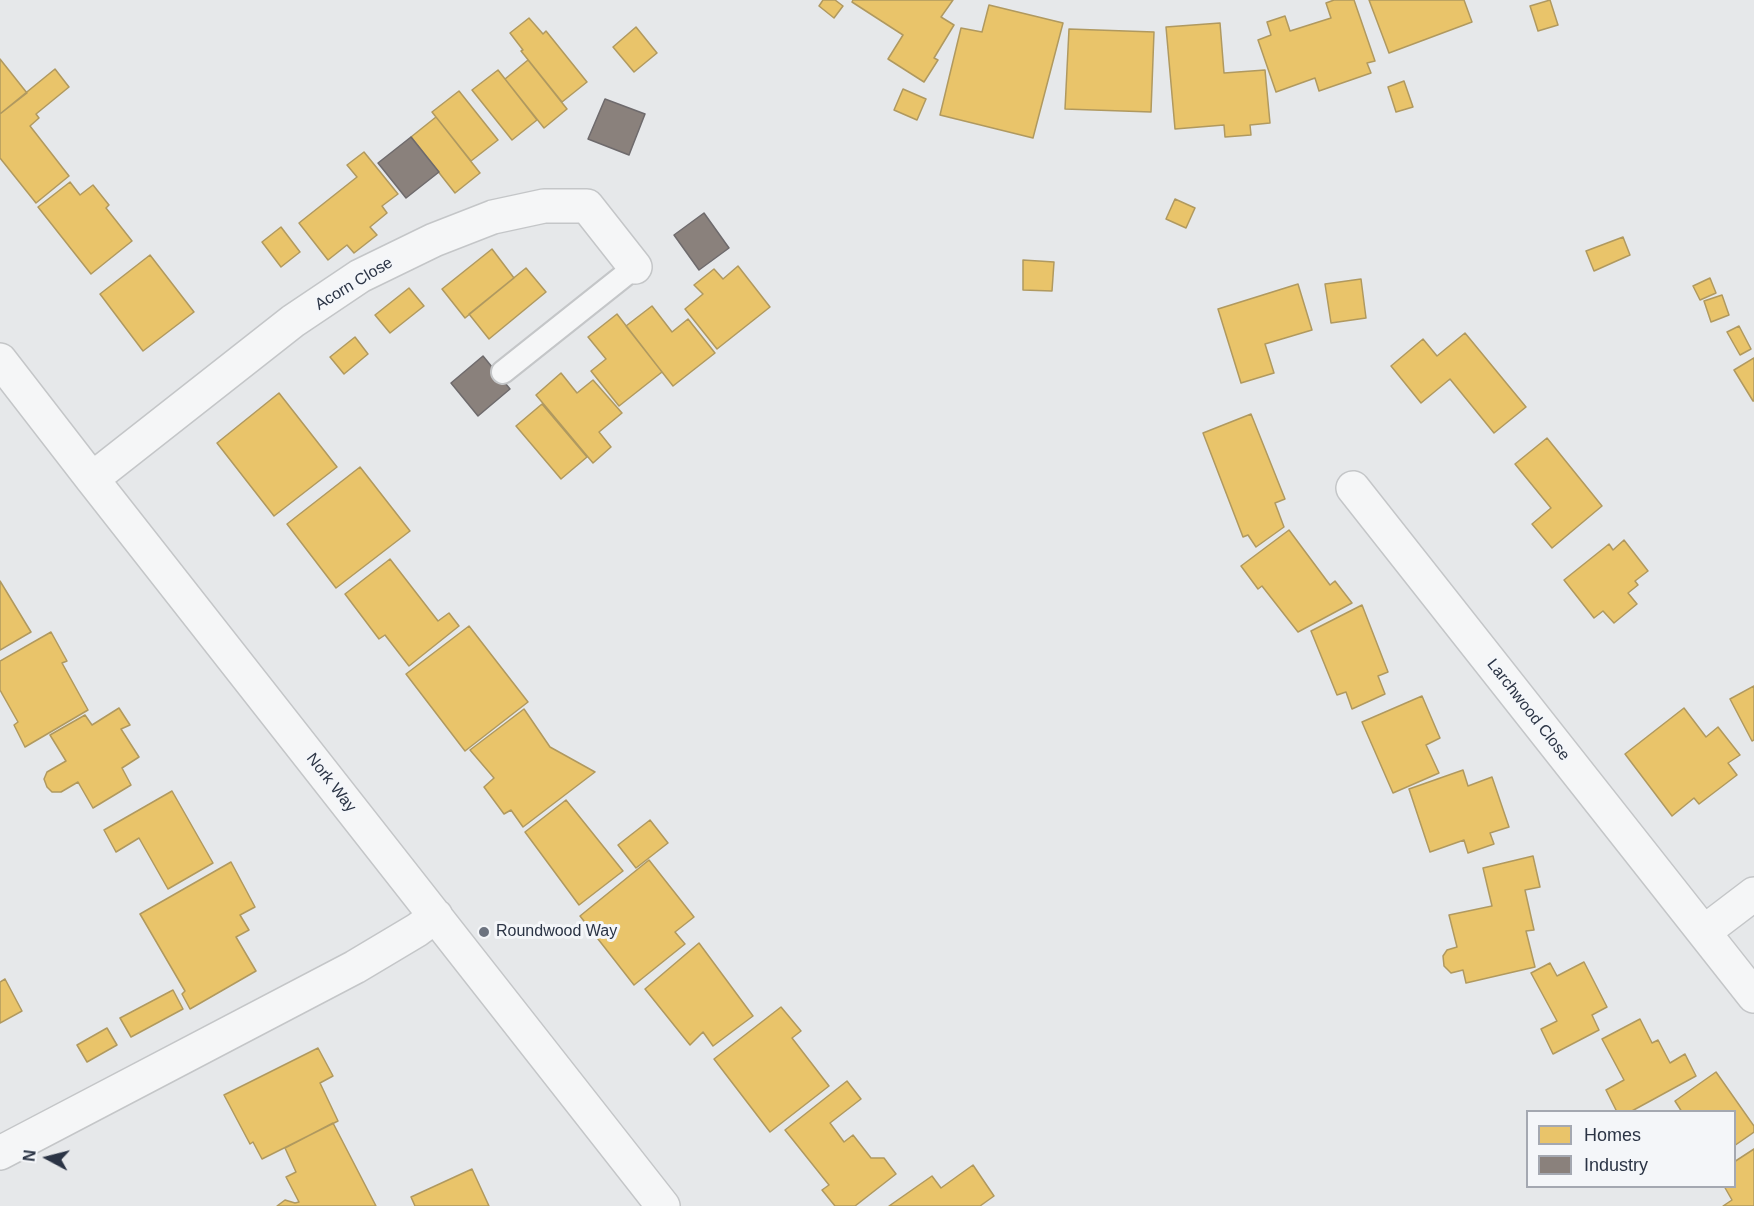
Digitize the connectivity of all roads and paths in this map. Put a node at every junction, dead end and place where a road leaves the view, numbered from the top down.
1 (635, 267) joint
2 (0, 360) edge
3 (503, 372) dead end
4 (92, 479) junction
5 (1353, 488) dead end
6 (1754, 894) edge
7 (436, 916) junction
8 (1704, 932) junction
9 (1754, 996) edge
10 (0, 1153) edge
11 (663, 1206) edge

1 - 3 lane
1 - 4 street, Acorn Close
2 - 4 street, Nork Way
4 - 7 street, Nork Way
5 - 8 street, Larchwood Close
6 - 8 street
7 - 10 street
7 - 11 street, Nork Way
8 - 9 street, Larchwood Close

